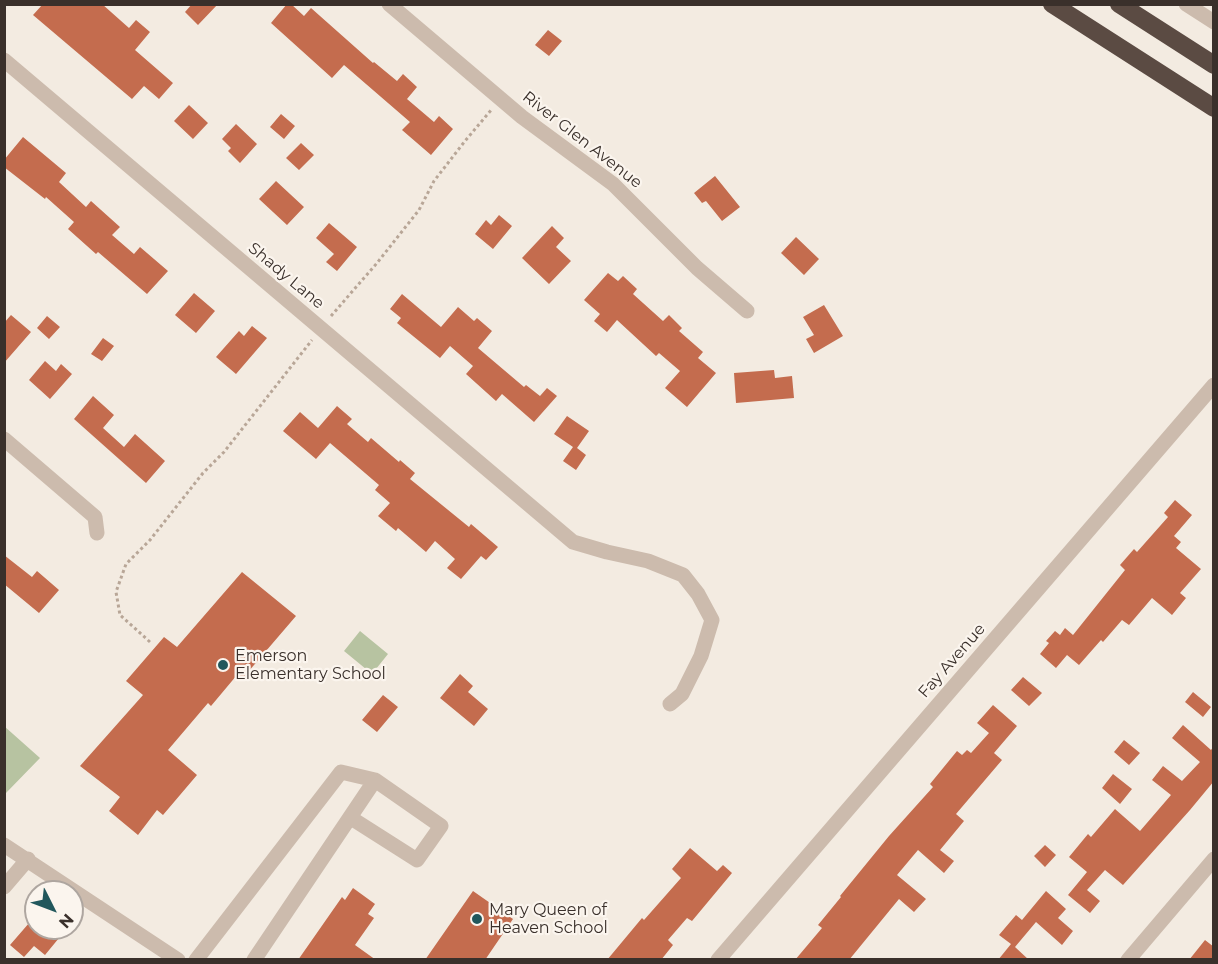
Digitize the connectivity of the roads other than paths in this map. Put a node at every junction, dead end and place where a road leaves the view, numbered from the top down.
1 (389, 4) edge
2 (1052, 4) edge
3 (1119, 4) edge
4 (1186, 4) edge
5 (1214, 22) edge
6 (4, 60) edge
7 (1214, 65) edge
8 (1214, 108) edge
9 (747, 311) dead end
10 (1214, 385) edge
11 (4, 439) edge
12 (97, 533) dead end
13 (670, 704) dead end
14 (375, 780) junction
15 (351, 818) junction
16 (4, 845) edge
17 (28, 859) junction
18 (1214, 859) edge
19 (4, 887) edge
20 (178, 960) edge
21 (196, 960) edge
22 (254, 960) edge
23 (718, 960) edge
24 (1128, 960) edge

1 - 9 street, River Glen Avenue
2 - 8 highway
3 - 7 highway
4 - 5 street
6 - 13 street, Shady Lane
10 - 23 street, Fay Avenue
11 - 12 street
14 - 15 street
14 - 15 street
14 - 21 street
15 - 22 street
16 - 17 street
17 - 19 street
17 - 20 street
18 - 24 street

